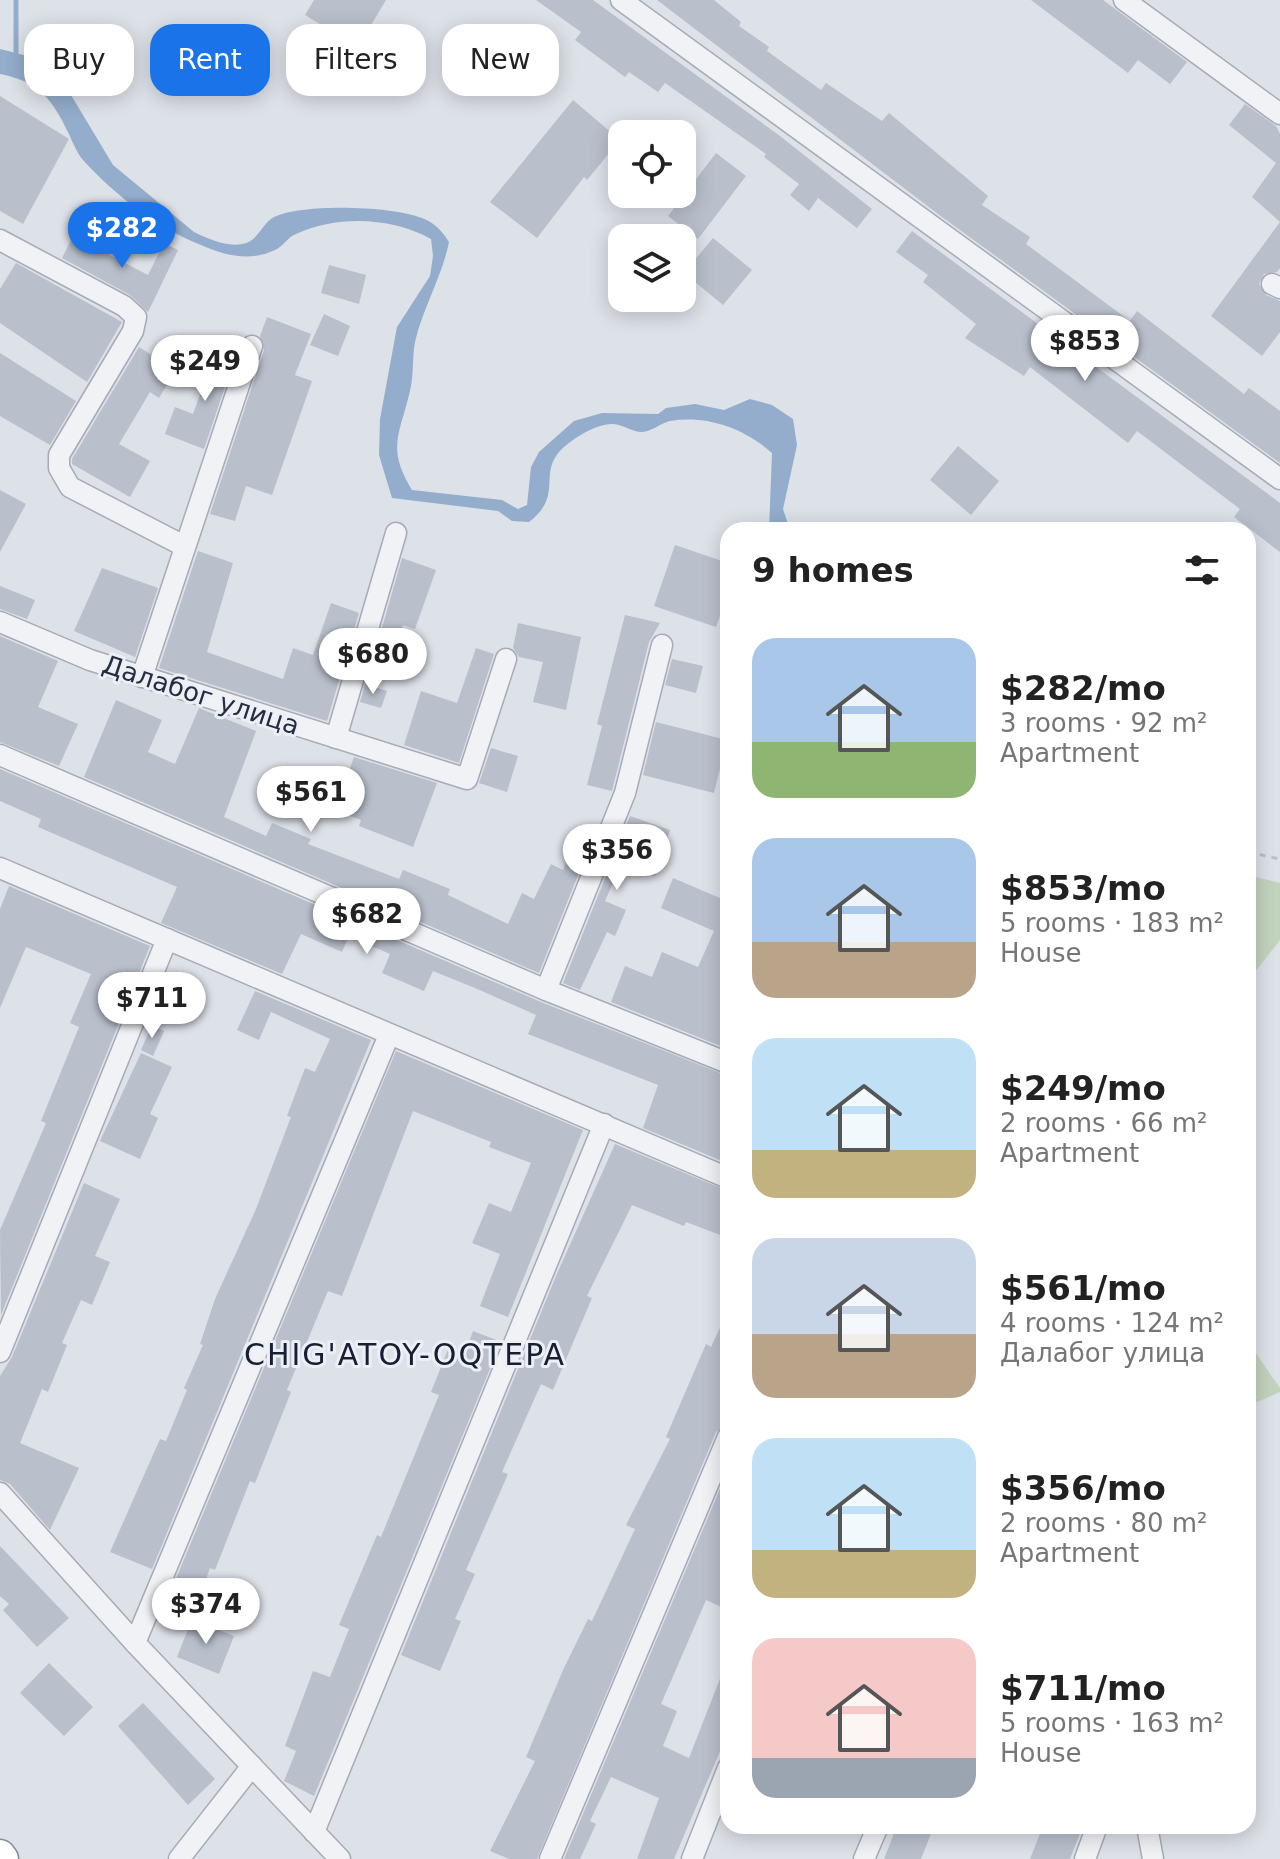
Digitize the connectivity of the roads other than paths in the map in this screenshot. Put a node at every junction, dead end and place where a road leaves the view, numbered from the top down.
1 (621, 0) edge
2 (1124, 0) edge
3 (1280, 114) edge
4 (0, 240) edge
5 (252, 346) dead end
6 (1280, 479) edge
7 (396, 533) dead end
8 (184, 546) junction
9 (0, 622) edge
10 (662, 645) dead end
11 (506, 659) dead end
12 (142, 677) junction
13 (336, 738) junction
14 (0, 755) edge
15 (1, 870) edge
16 (167, 939) junction
17 (546, 990) junction
18 (389, 1035) junction
19 (720, 1060) edge
20 (604, 1124) junction
21 (720, 1175) edge
22 (0, 1352) edge
23 (720, 1456) edge
24 (0, 1493) edge
25 (135, 1643) junction
26 (252, 1766) junction
27 (720, 1788) edge
28 (314, 1832) junction
29 (875, 1834) edge
30 (1094, 1834) edge
31 (1148, 1834) edge
32 (179, 1859) edge
33 (340, 1859) edge
34 (550, 1859) edge
35 (692, 1859) edge
36 (864, 1859) edge
37 (1085, 1859) edge
38 (1153, 1859) edge

1 - 6 street
2 - 3 street
4 - 8 street
5 - 8 street
7 - 13 street
8 - 12 street
9 - 12 street, Далабог улица
10 - 17 street
11 - 13 street, Далабог улица
12 - 13 street, Далабог улица
14 - 17 street
15 - 16 street
16 - 18 street
16 - 22 street
17 - 19 street
18 - 20 street
18 - 25 street
20 - 21 street
20 - 28 street
23 - 34 street
24 - 25 street
25 - 26 street
26 - 28 street
26 - 32 street
27 - 35 street
28 - 33 street
29 - 36 street
30 - 37 street
31 - 38 street

